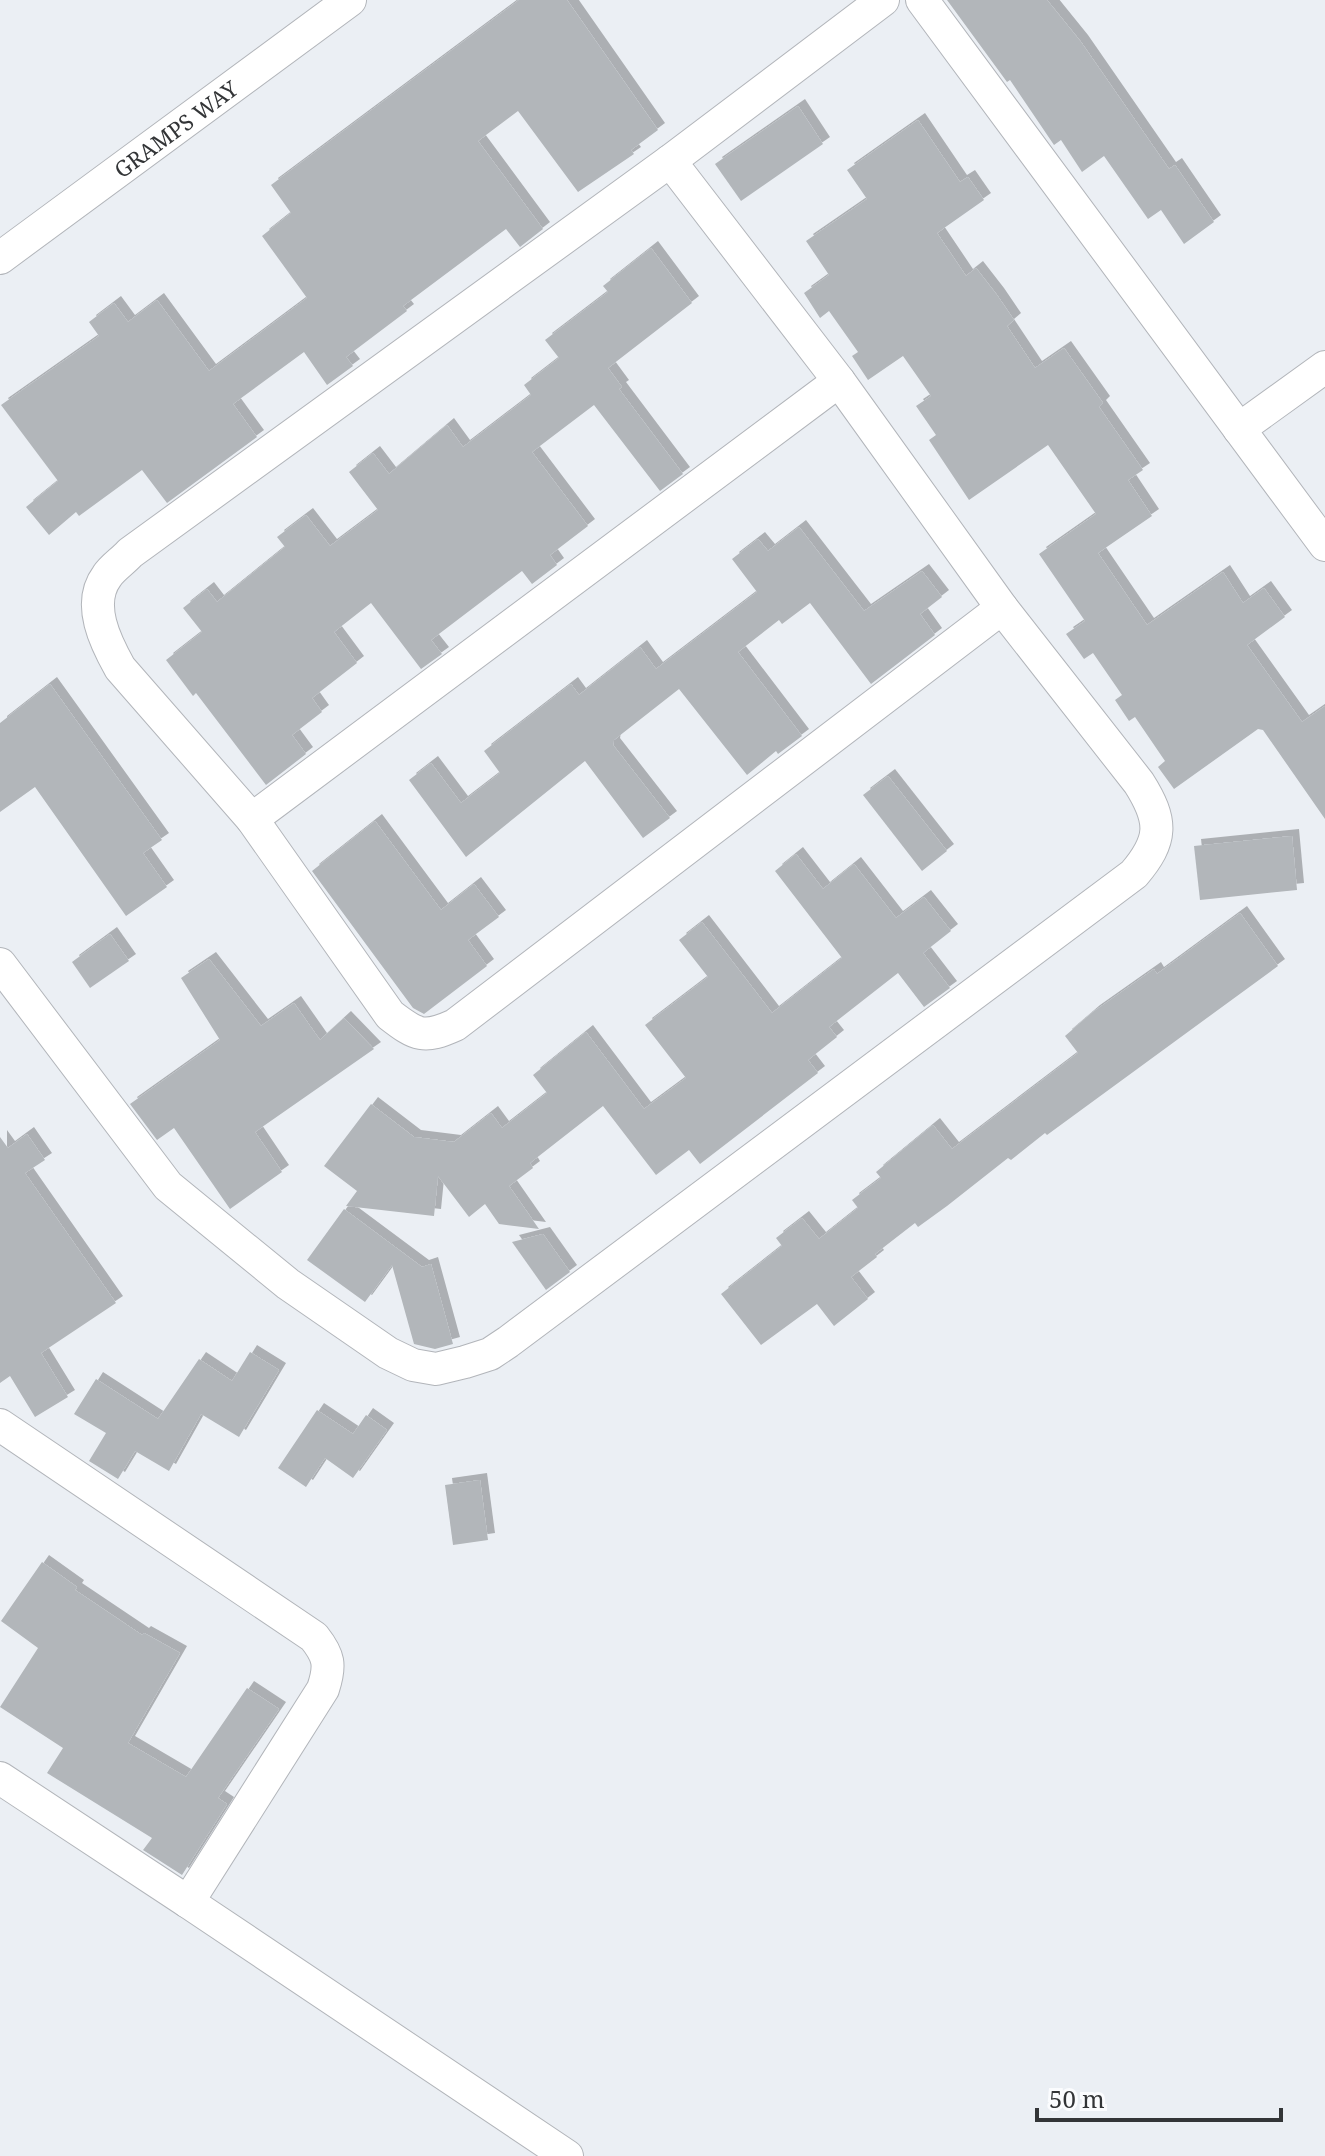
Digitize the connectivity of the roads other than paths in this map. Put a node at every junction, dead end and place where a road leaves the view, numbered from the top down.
1 (350, 0) edge
2 (883, 0) edge
3 (922, 0) edge
4 (670, 161) junction
5 (0, 258) edge
6 (1325, 367) edge
7 (839, 381) junction
8 (1239, 429) junction
9 (1325, 545) edge
10 (1002, 608) junction
11 (252, 819) junction
12 (0, 964) edge
13 (0, 1425) edge
14 (0, 1778) edge
15 (188, 1902) junction
16 (567, 2156) edge

1 - 5 street, GRAMPS WAY
2 - 4 street
3 - 8 street
4 - 7 street
4 - 11 street
6 - 8 street
7 - 10 street
7 - 11 street
8 - 9 street
10 - 11 street
10 - 12 street
13 - 15 street
14 - 15 street
15 - 16 street

